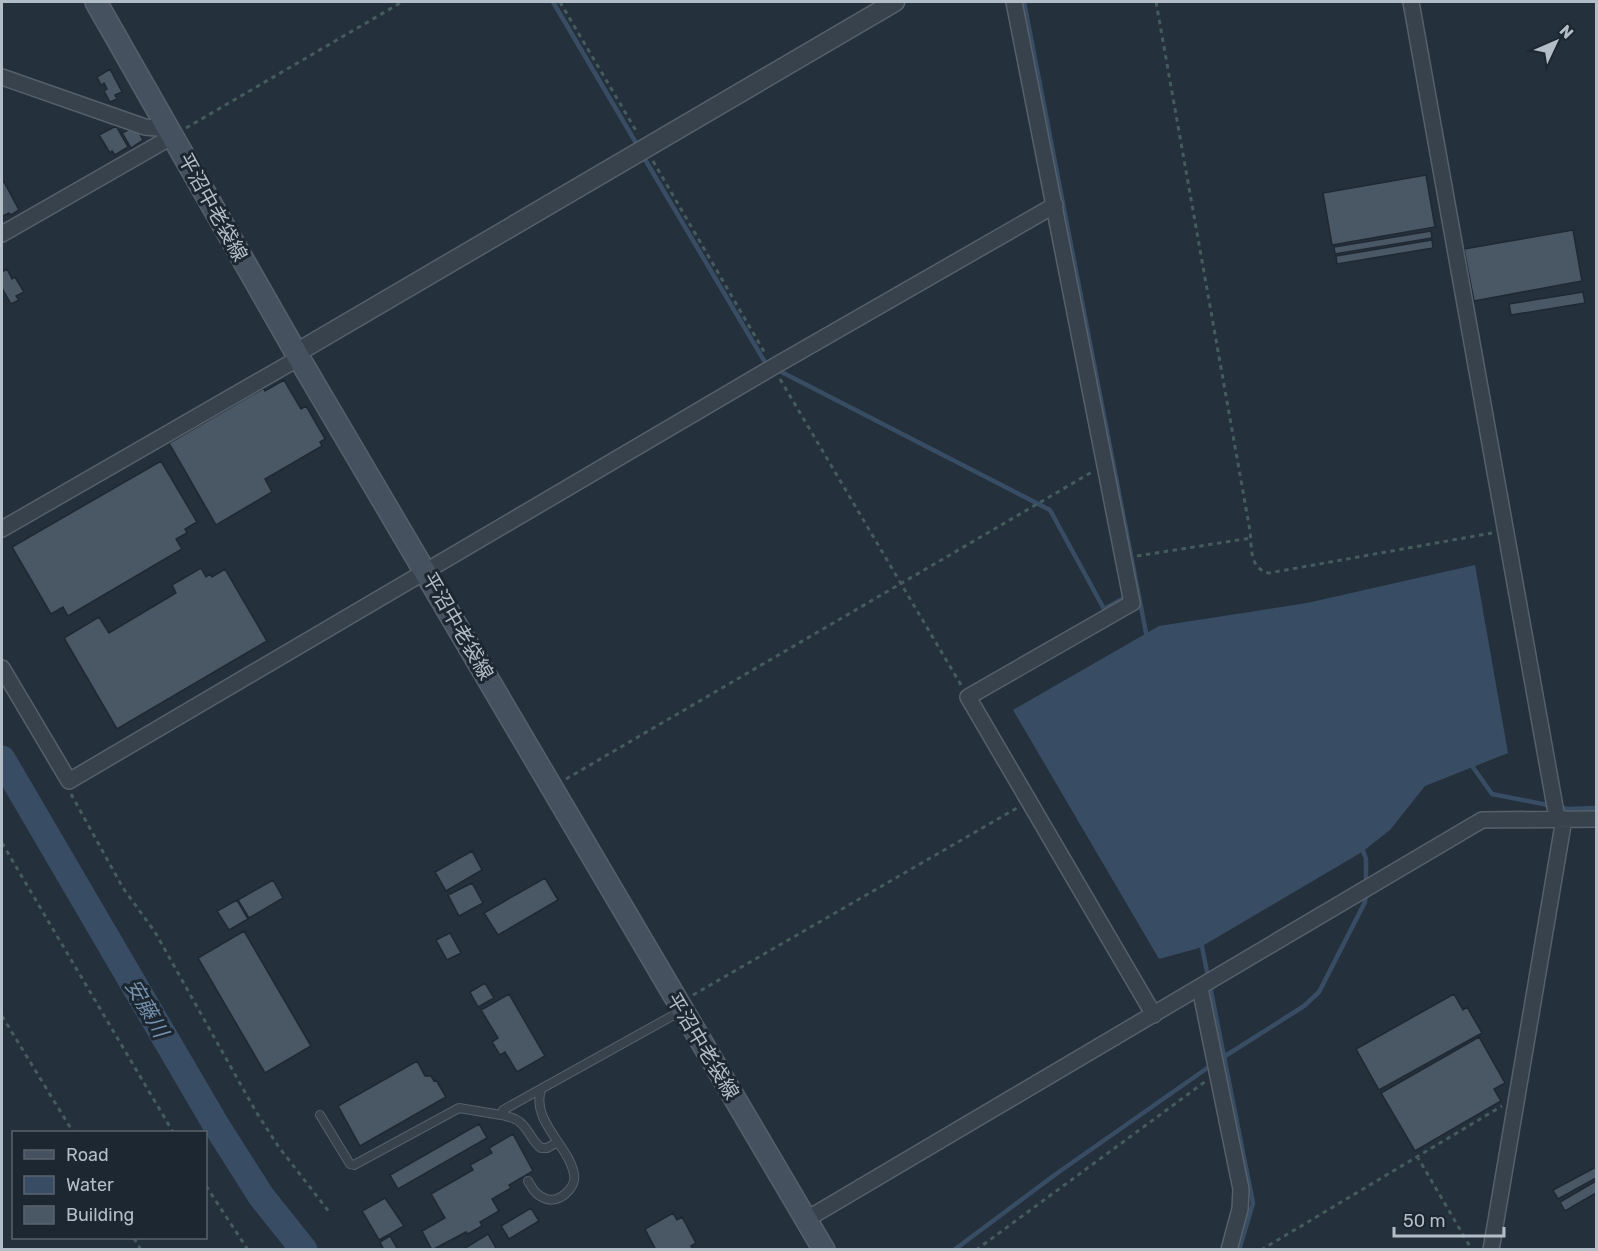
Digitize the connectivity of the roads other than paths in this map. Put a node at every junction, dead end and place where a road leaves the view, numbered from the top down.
1 (96, 2) edge
2 (895, 2) edge
3 (1014, 2) edge
4 (1411, 2) edge
5 (2, 77) edge
6 (170, 132) junction
7 (1055, 205) junction
8 (2, 234) edge
9 (297, 356) junction
10 (2, 529) edge
11 (426, 571) junction
12 (2, 668) edge
13 (1560, 819) junction
14 (1596, 819) edge
15 (1200, 988) junction
16 (680, 1007) junction
17 (1154, 1015) junction
18 (541, 1090) junction
19 (320, 1115) dead end
20 (501, 1115) junction
21 (558, 1142) junction
22 (528, 1181) dead end
23 (807, 1219) junction
24 (1494, 1249) edge
25 (824, 1250) edge
26 (1229, 1250) edge

1 - 6 main road, 平沼中老袋線
2 - 9 street
3 - 7 street
4 - 13 street
5 - 6 street
6 - 8 street
6 - 9 main road, 平沼中老袋線
7 - 11 street
7 - 17 street
9 - 10 street
9 - 11 main road, 平沼中老袋線
11 - 12 street
11 - 16 main road, 平沼中老袋線
13 - 14 street
13 - 15 street
13 - 24 street
15 - 17 street
15 - 26 street
16 - 18 lane
16 - 23 main road, 平沼中老袋線
17 - 23 street
18 - 20 lane
18 - 21 lane
19 - 20 lane
20 - 21 lane
21 - 22 lane
23 - 25 main road, 平沼中老袋線

